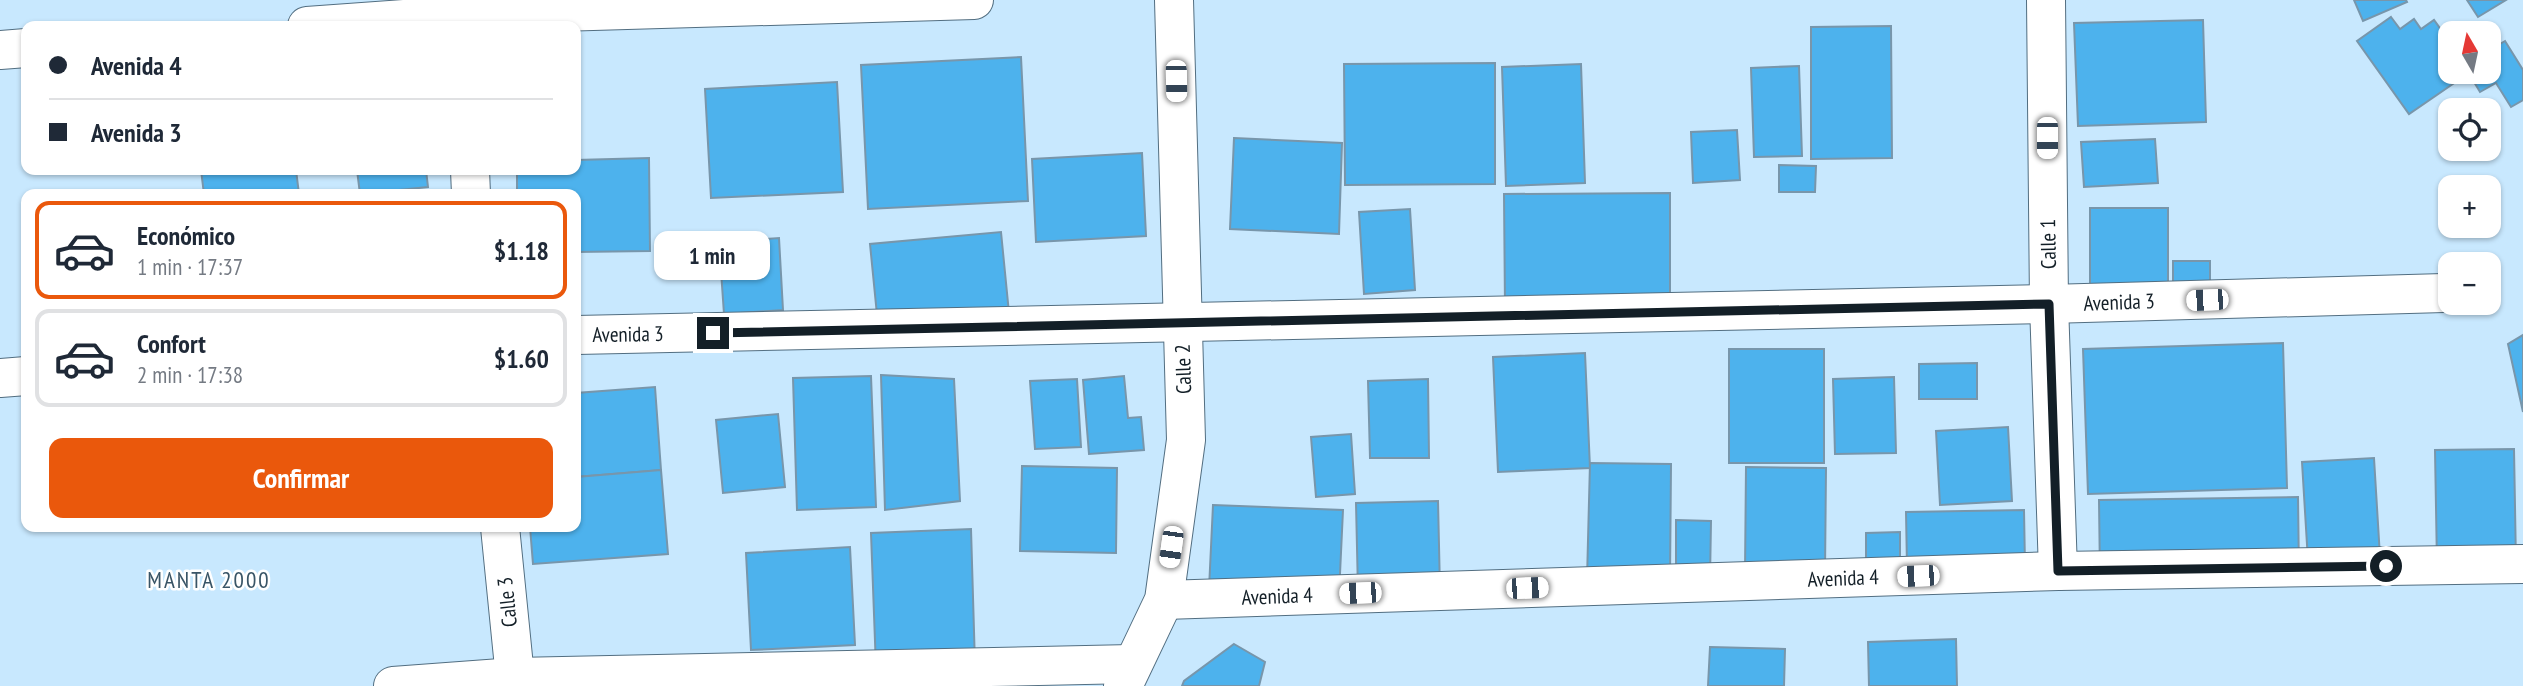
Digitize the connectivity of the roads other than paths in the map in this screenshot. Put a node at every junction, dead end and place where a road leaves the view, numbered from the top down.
1 (974, 0) edge
2 (1174, 0) edge
3 (2046, 0) edge
4 (459, 20) edge
5 (434, 21) edge
6 (21, 48) edge
7 (0, 50) edge
8 (2438, 293) edge
9 (2049, 304) junction
10 (1181, 324) junction
11 (581, 335) edge
12 (21, 376) edge
13 (0, 378) edge
14 (500, 532) edge
15 (2523, 564) edge
16 (2058, 571) junction
17 (1164, 600) junction
18 (1128, 675) edge
19 (514, 677) junction
20 (393, 686) edge

1 - 4 street
2 - 10 street, Calle 2
3 - 9 street, Calle 1
4 - 5 street
6 - 7 street
8 - 9 street, Avenida 3
9 - 10 street, Avenida 3
9 - 16 street, Calle 1
10 - 11 street, Avenida 3
10 - 17 street, Calle 2
12 - 13 street
14 - 19 street, Calle 3
15 - 16 street, Avenida 4
16 - 17 street, Avenida 4
17 - 18 street, Calle 2
18 - 19 street
19 - 20 street

